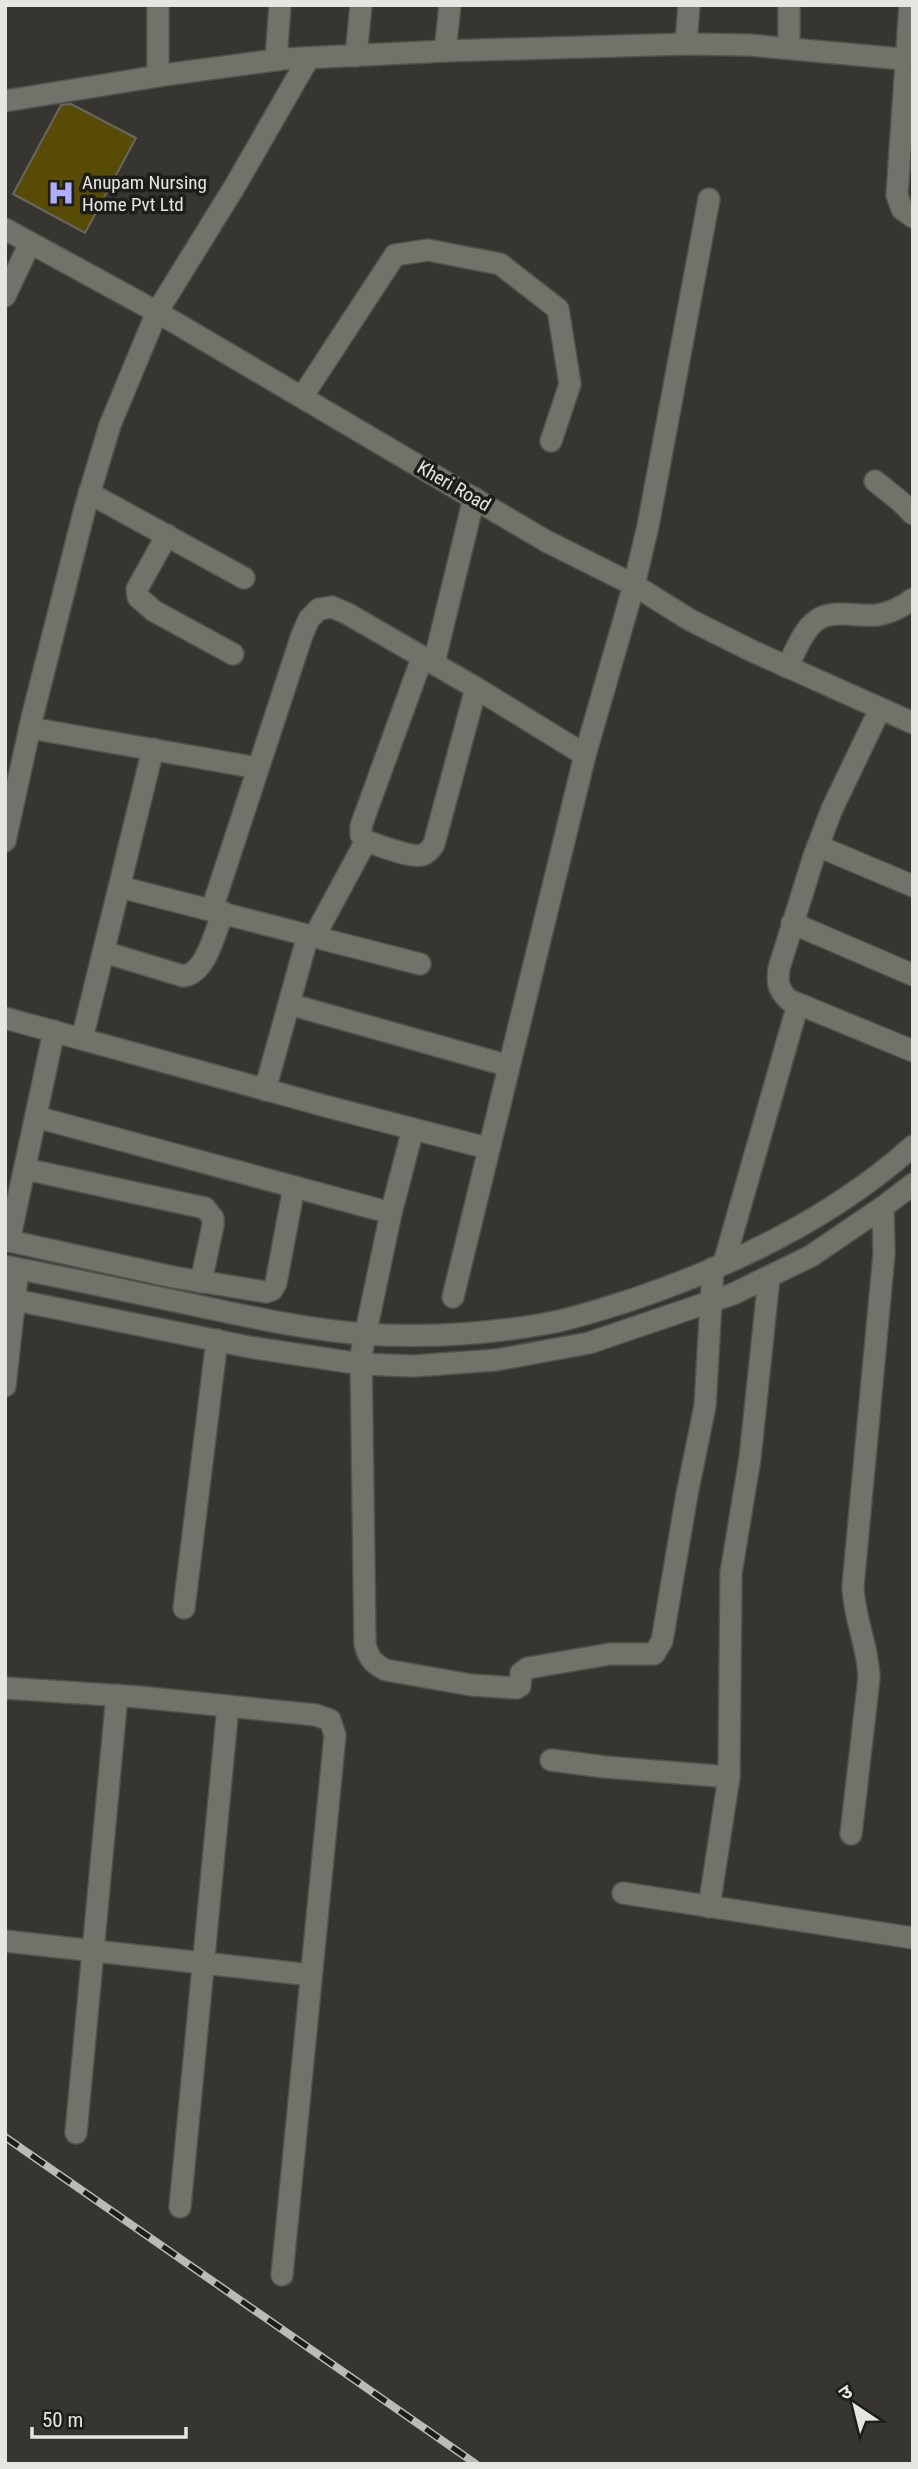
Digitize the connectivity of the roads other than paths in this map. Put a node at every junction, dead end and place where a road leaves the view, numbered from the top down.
1 (158, 5) edge
2 (281, 5) edge
3 (361, 5) edge
4 (450, 5) edge
5 (689, 5) edge
6 (789, 5) edge
7 (910, 5) edge
8 (686, 44) junction
9 (789, 48) junction
10 (445, 51) junction
11 (356, 56) junction
12 (308, 58) junction
13 (276, 60) junction
14 (910, 60) edge
15 (158, 76) junction
16 (5, 101) edge
17 (907, 114) edge
18 (709, 199) dead end
19 (913, 217) edge
20 (5, 229) edge
21 (30, 243) junction
22 (5, 296) edge
23 (157, 312) junction
24 (302, 397) junction
25 (551, 442) dead end
26 (875, 481) dead end
27 (89, 493) junction
28 (474, 498) junction
29 (913, 514) edge
30 (167, 535) junction
31 (244, 578) dead end
32 (634, 585) junction
33 (913, 599) edge
34 (233, 654) dead end
35 (428, 660) junction
36 (787, 667) junction
37 (476, 688) junction
38 (880, 709) junction
39 (913, 723) edge
40 (30, 728) junction
41 (153, 749) junction
42 (585, 755) junction
43 (258, 768) junction
44 (12, 777) edge
45 (5, 841) edge
46 (366, 841) junction
47 (818, 846) junction
48 (913, 886) edge
49 (120, 887) junction
50 (218, 911) junction
51 (792, 923) junction
52 (311, 936) junction
53 (104, 951) junction
54 (420, 964) dead end
55 (913, 975) edge
56 (289, 1004) junction
57 (798, 1004) junction
58 (5, 1018) edge
59 (54, 1031) junction
60 (82, 1039) junction
61 (913, 1051) edge
62 (509, 1066) junction
63 (265, 1090) junction
64 (36, 1117) junction
65 (413, 1129) junction
66 (913, 1146) edge
67 (487, 1148) junction
68 (25, 1169) junction
69 (913, 1184) edge
70 (294, 1186) junction
71 (883, 1207) junction
72 (391, 1213) junction
73 (7, 1241) edge
74 (769, 1278) junction
75 (715, 1281) junction
76 (201, 1282) junction
77 (12, 1284) edge
78 (453, 1297) dead end
79 (217, 1340) junction
80 (363, 1349) junction
81 (5, 1386) edge
82 (184, 1608) dead end
83 (5, 1688) edge
84 (117, 1695) junction
85 (228, 1706) junction
86 (551, 1760) dead end
87 (729, 1777) junction
88 (851, 1834) dead end
89 (623, 1893) dead end
90 (709, 1907) junction
91 (913, 1938) edge
92 (5, 1941) edge
93 (92, 1952) junction
94 (203, 1964) junction
95 (312, 1975) junction
96 (76, 2133) dead end
97 (180, 2207) dead end
98 (282, 2275) dead end

1 - 15 street
2 - 13 street
3 - 11 street
4 - 10 street
5 - 8 street
6 - 9 street
7 - 14 street
8 - 9 street
8 - 10 street
9 - 14 street
10 - 11 street
11 - 12 street
12 - 13 street
12 - 23 street
13 - 15 street
14 - 17 street
15 - 16 street
17 - 19 street
18 - 32 street
20 - 21 street, Kheri Road
21 - 22 street
21 - 23 street, Kheri Road
23 - 24 street, Kheri Road
23 - 27 street
24 - 25 street
24 - 28 street, Kheri Road
26 - 29 street
27 - 30 street
27 - 40 street
28 - 32 street, Kheri Road
28 - 35 street
30 - 31 street
30 - 34 street
32 - 36 street, Kheri Road
32 - 42 street
33 - 36 street
35 - 37 street
35 - 43 street
35 - 46 street
36 - 38 street, Kheri Road
37 - 42 street
37 - 46 street
38 - 39 street, Kheri Road
38 - 47 street
40 - 41 street
40 - 44 street
41 - 43 street
41 - 49 street
42 - 62 street
43 - 50 street
44 - 45 street
46 - 52 street
47 - 48 street
47 - 51 street
49 - 50 street
49 - 53 street
50 - 52 street
50 - 53 street
51 - 55 street
51 - 57 street
52 - 54 street
52 - 56 street
53 - 60 street
56 - 62 street
56 - 63 street
57 - 61 street
57 - 75 street
58 - 59 street
59 - 60 street
59 - 64 street
60 - 63 street
62 - 67 street
63 - 65 street
64 - 68 street
64 - 70 street
65 - 67 street
65 - 72 street
66 - 75 street
67 - 78 street
68 - 73 street
68 - 76 street
69 - 71 street
70 - 72 street
70 - 76 street
71 - 74 street
71 - 88 street
72 - 80 street
73 - 76 street
74 - 75 street
74 - 87 street
75 - 80 street
75 - 80 street
75 - 80 street
77 - 79 street
77 - 80 street
77 - 81 street
79 - 80 street
79 - 82 street
83 - 84 street
84 - 85 street
84 - 93 street
85 - 94 street
85 - 95 street
86 - 87 street
87 - 90 street
89 - 90 street
90 - 91 street
92 - 93 street
93 - 94 street
93 - 96 street
94 - 95 street
94 - 97 street
95 - 98 street

